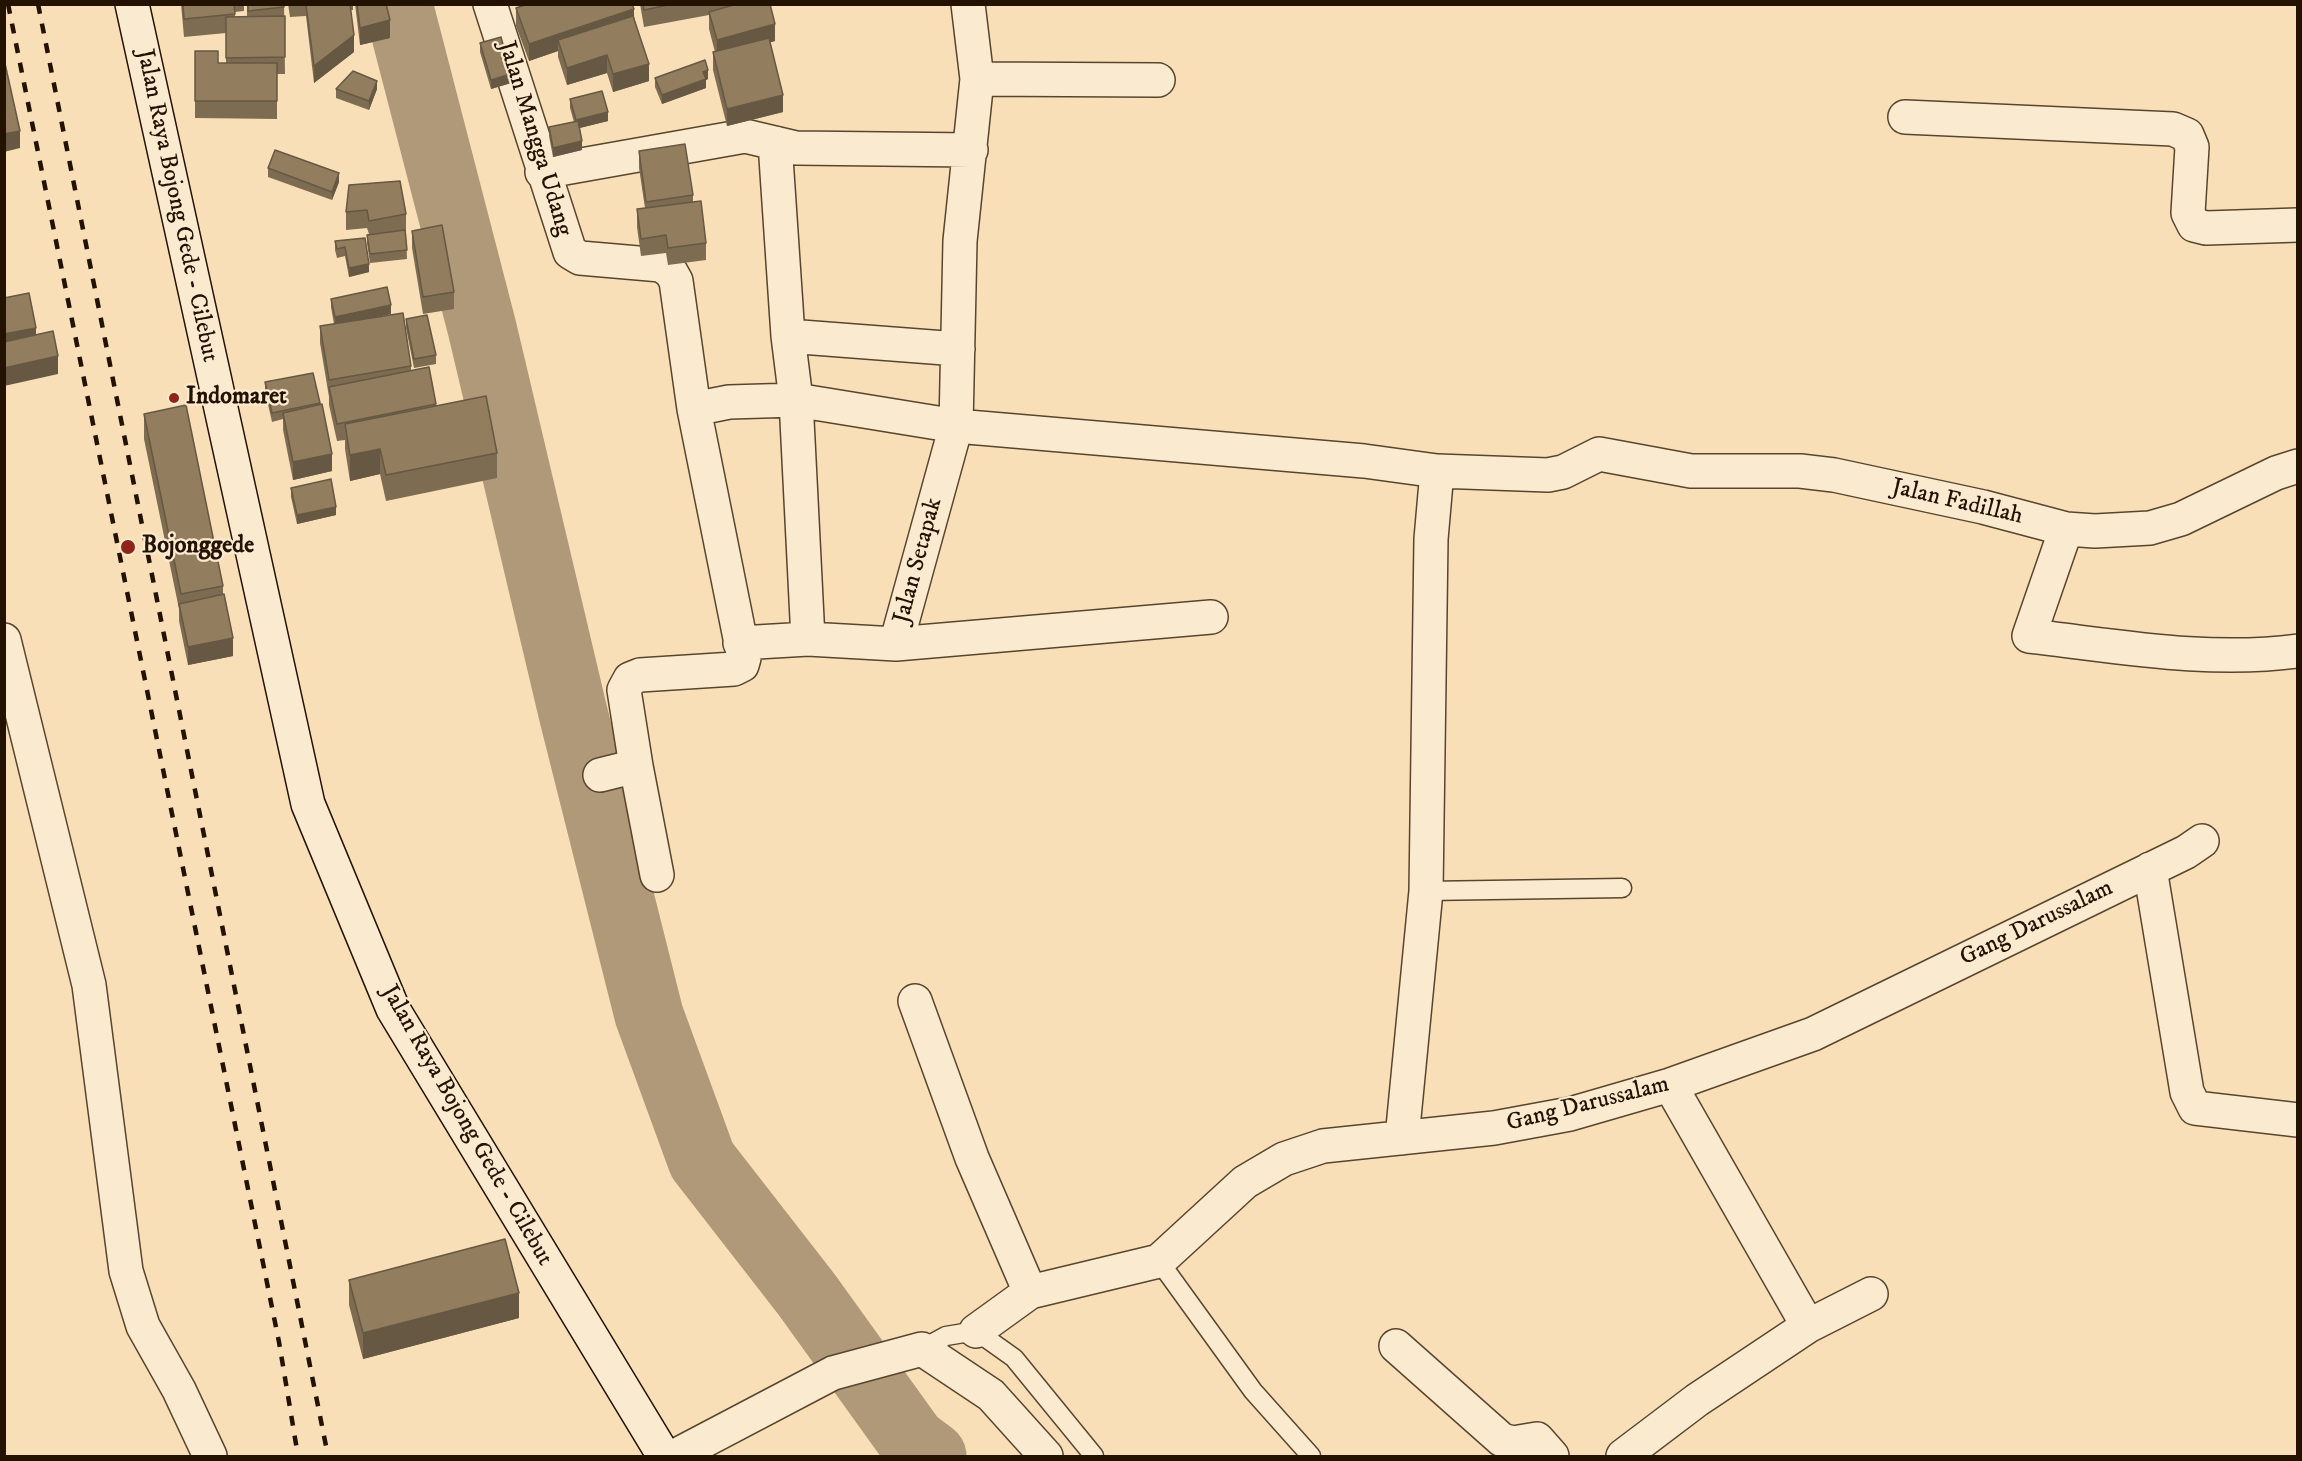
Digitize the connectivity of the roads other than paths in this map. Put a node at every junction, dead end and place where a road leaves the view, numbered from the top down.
1 (132, 4) edge
2 (490, 4) edge
3 (968, 4) edge
4 (977, 79) junction
5 (1158, 80) dead end
6 (1905, 117) dead end
7 (775, 143) junction
8 (971, 150) junction
9 (542, 172) junction
10 (2298, 225) edge
11 (788, 336) junction
12 (958, 349) junction
13 (796, 400) junction
14 (694, 409) junction
15 (956, 426) junction
16 (2298, 466) edge
17 (1437, 471) junction
18 (2066, 529) junction
19 (1211, 617) dead end
20 (808, 639) junction
21 (4, 640) edge
22 (740, 643) junction
23 (896, 644) junction
24 (2298, 651) edge
25 (636, 766) junction
26 (600, 775) dead end
27 (2202, 841) dead end
28 (2150, 869) junction
29 (657, 875) dead end
30 (1622, 888) dead end
31 (1426, 891) junction
32 (915, 1001) dead end
33 (1670, 1085) junction
34 (2298, 1120) edge
35 (1402, 1138) junction
36 (1159, 1261) junction
37 (1030, 1292) junction
38 (1871, 1294) dead end
39 (1808, 1326) junction
40 (976, 1331) junction
41 (1396, 1346) dead end
42 (911, 1351) junction
43 (210, 1456) edge
44 (664, 1456) edge
45 (675, 1456) edge
46 (1046, 1456) edge
47 (1094, 1456) edge
48 (1311, 1456) edge
49 (1552, 1456) edge
50 (1623, 1456) edge

1 - 44 street, Jalan Raya Bojong Gede - Cilebut
2 - 9 street, Jalan Mangga Udang
3 - 4 street, Jalan Setapak
4 - 5 street
4 - 8 street, Jalan Setapak
6 - 10 street
7 - 8 street
7 - 9 street
7 - 11 street
8 - 12 street, Jalan Setapak
9 - 14 street, Jalan Mangga Udang
11 - 12 street
11 - 13 street
12 - 15 street, Jalan Setapak
13 - 14 street
13 - 15 street
13 - 20 street
14 - 22 street, Jalan Mangga Udang
15 - 17 street
15 - 23 street, Jalan Setapak
16 - 18 street, Jalan Fadillah
17 - 18 street, Jalan Fadillah
17 - 31 street
18 - 24 street
19 - 23 street
20 - 22 street, Jalan Setapak
20 - 23 street, Jalan Setapak
21 - 43 street
22 - 25 street
25 - 26 street
25 - 29 street
27 - 28 street, Gang Darussalam
28 - 33 street, Gang Darussalam
28 - 34 street
30 - 31 lane
31 - 35 street
32 - 37 street
33 - 35 street, Gang Darussalam
33 - 39 street
35 - 36 street, Gang Darussalam
36 - 37 street, Gang Darussalam
36 - 48 lane
37 - 40 street, Gang Darussalam
38 - 39 street
39 - 50 street
40 - 42 lane
40 - 47 lane
41 - 49 street
42 - 45 street
42 - 46 street

